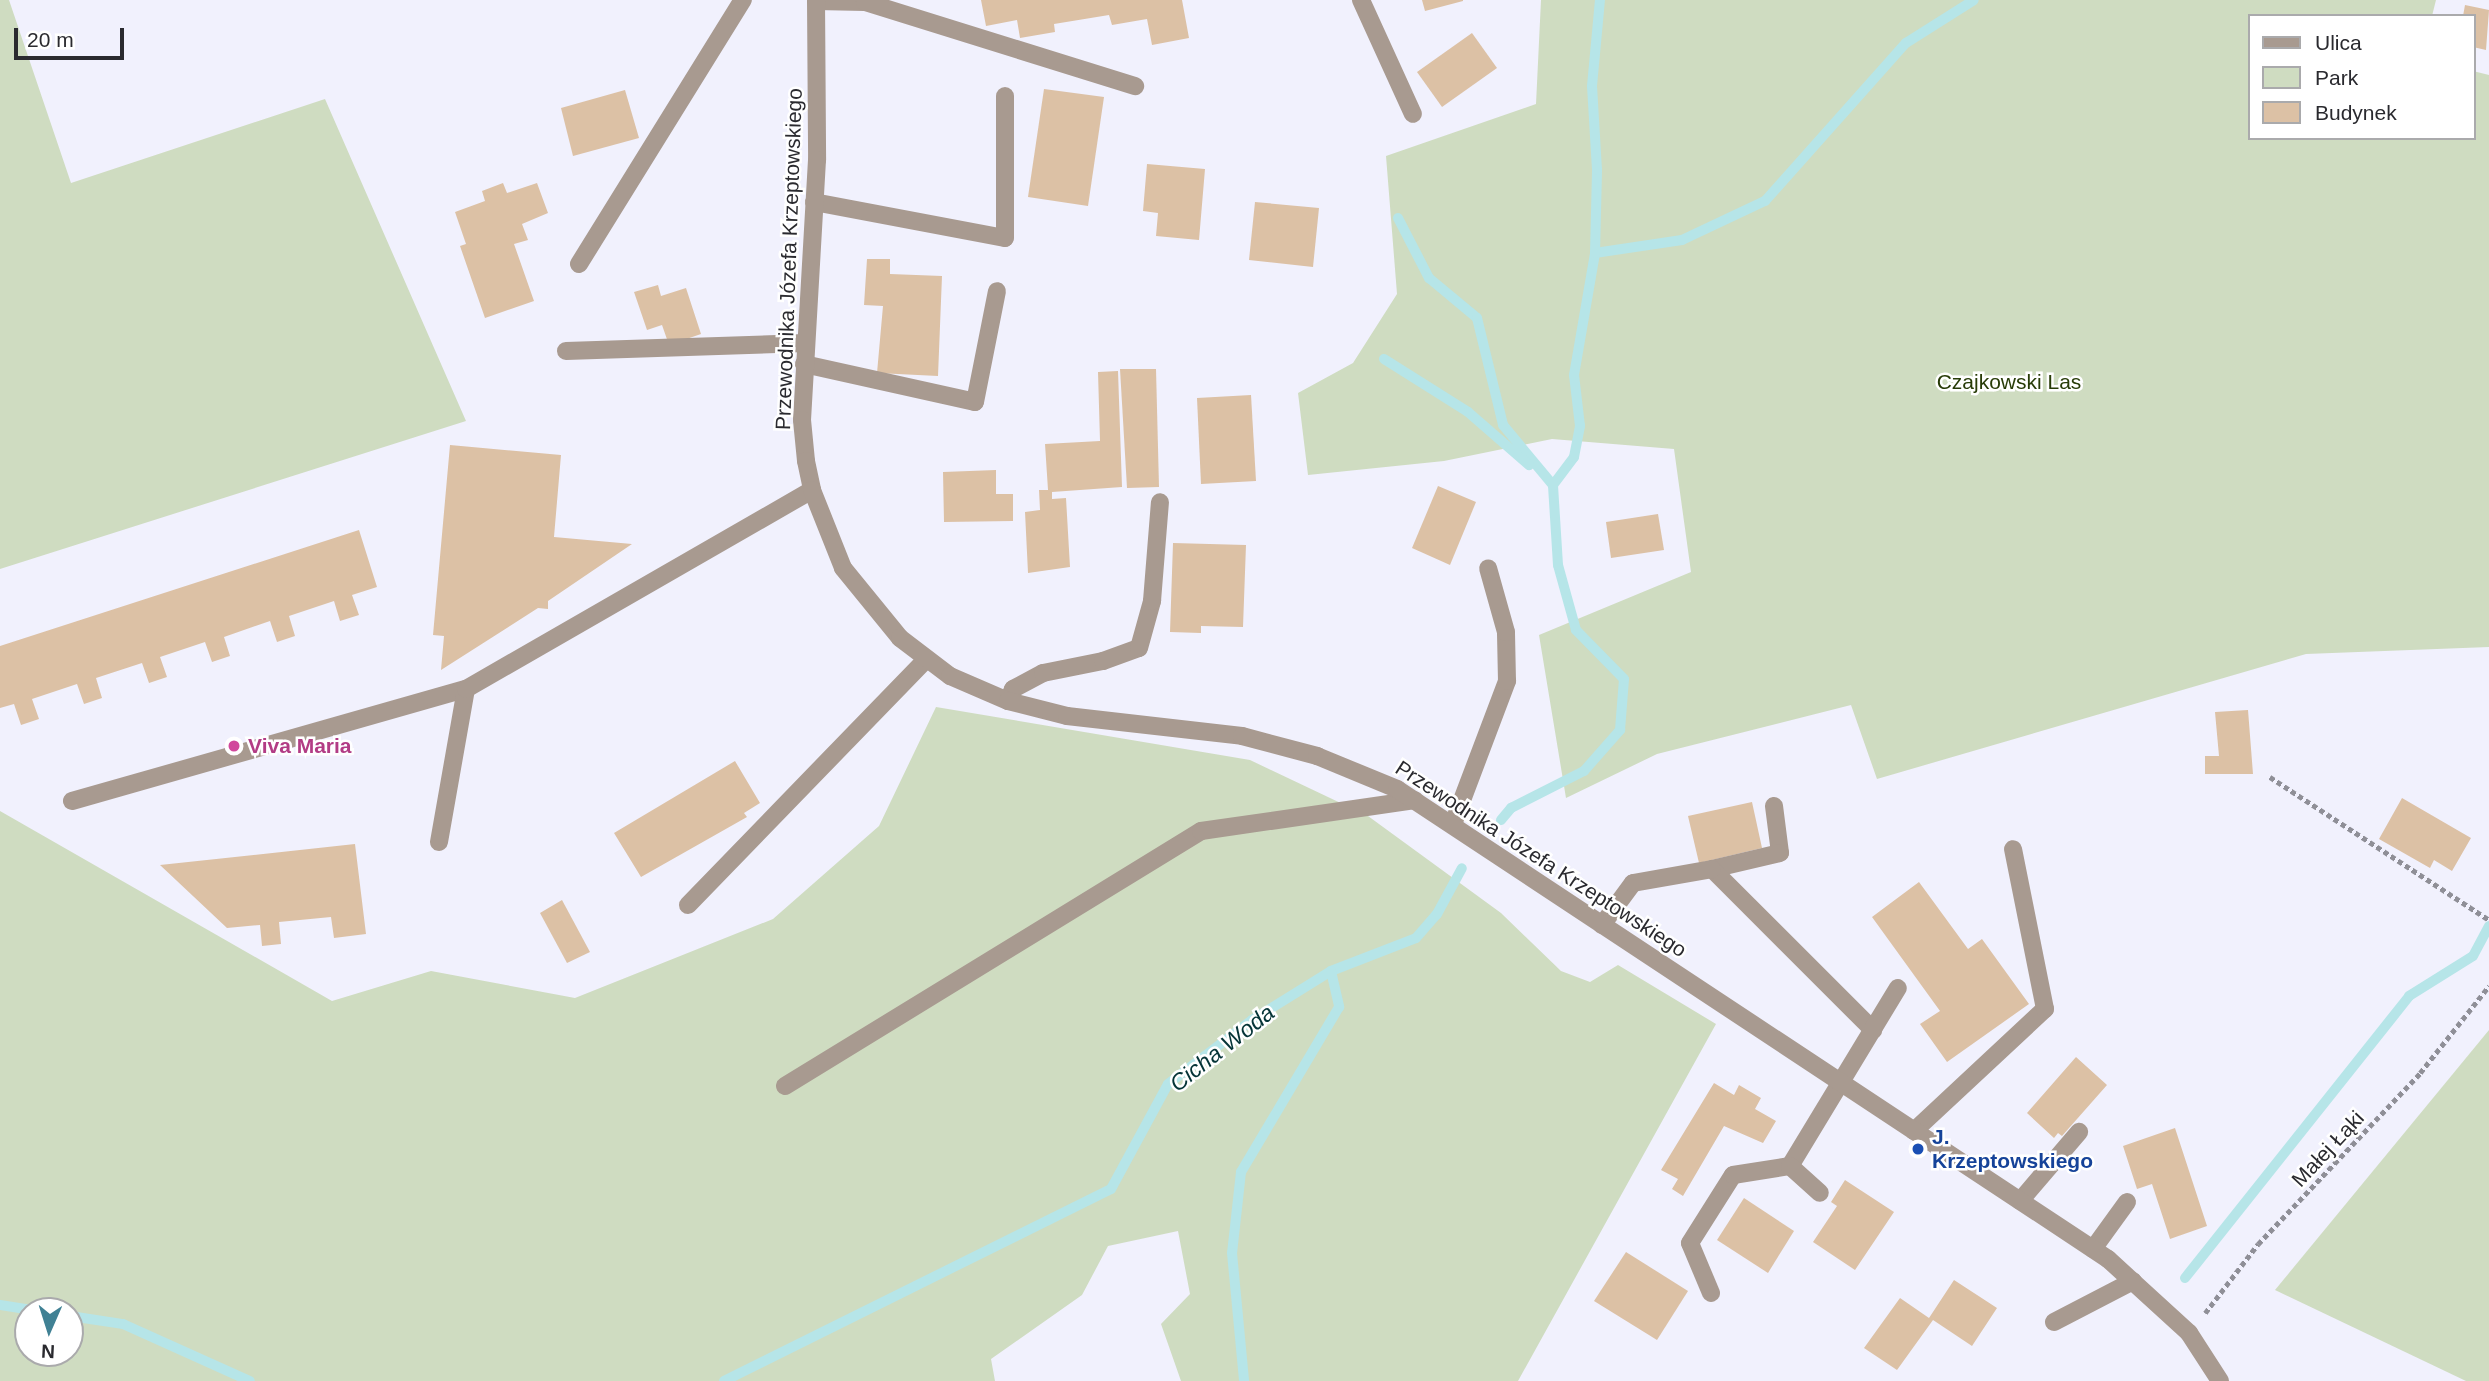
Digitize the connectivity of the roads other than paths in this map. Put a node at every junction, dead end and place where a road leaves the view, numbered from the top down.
1 (743, 0) edge
2 (1361, 0) edge
3 (816, 1) edge
4 (1135, 86) dead end
5 (1005, 96) dead end
6 (1413, 114) dead end
7 (814, 202) junction
8 (579, 264) dead end
9 (997, 291) dead end
10 (806, 343) junction
11 (566, 351) dead end
12 (804, 364) junction
13 (812, 490) junction
14 (1160, 502) dead end
15 (1488, 568) dead end
16 (926, 659) junction
17 (466, 689) junction
18 (1008, 701) junction
19 (1415, 800) junction
20 (72, 801) dead end
21 (1774, 806) dead end
22 (1453, 824) junction
23 (439, 842) dead end
24 (2013, 849) dead end
25 (1712, 870) junction
26 (688, 905) dead end
27 (1602, 925) junction
28 (1898, 988) dead end
29 (1873, 1030) junction
30 (1841, 1083) junction
31 (785, 1086) dead end
32 (1914, 1131) junction
33 (2079, 1132) dead end
34 (1790, 1166) junction
35 (1820, 1193) dead end
36 (2020, 1201) junction
37 (2127, 1202) dead end
38 (2094, 1250) junction
39 (2133, 1280) junction
40 (1711, 1293) dead end
41 (2054, 1322) dead end
42 (2217, 1376) edge

1 - 8 street
2 - 6 street
3 - 4 street
3 - 7 street, Przewodnika Józefa Krzeptowskiego
5 - 7 street
7 - 10 street, Przewodnika Józefa Krzeptowskiego
9 - 12 street
10 - 11 street
10 - 12 street, Przewodnika Józefa Krzeptowskiego
12 - 13 street, Przewodnika Józefa Krzeptowskiego
13 - 16 street, Przewodnika Józefa Krzeptowskiego
13 - 17 street
14 - 18 street
15 - 22 street
16 - 18 street, Przewodnika Józefa Krzeptowskiego
16 - 26 street
17 - 20 street
17 - 23 street
18 - 19 street, Przewodnika Józefa Krzeptowskiego
19 - 22 street, Przewodnika Józefa Krzeptowskiego
19 - 31 street
21 - 25 street
22 - 27 street, Przewodnika Józefa Krzeptowskiego
24 - 32 street
25 - 27 street
25 - 29 street
27 - 30 street, Przewodnika Józefa Krzeptowskiego
28 - 29 street
29 - 30 street
30 - 32 street, Przewodnika Józefa Krzeptowskiego
30 - 34 street
32 - 36 street, Przewodnika Józefa Krzeptowskiego
33 - 36 street
34 - 35 street
34 - 40 street
36 - 38 street, Przewodnika Józefa Krzeptowskiego
37 - 38 street
38 - 39 street, Przewodnika Józefa Krzeptowskiego
39 - 41 street
39 - 42 street, Przewodnika Józefa Krzeptowskiego

